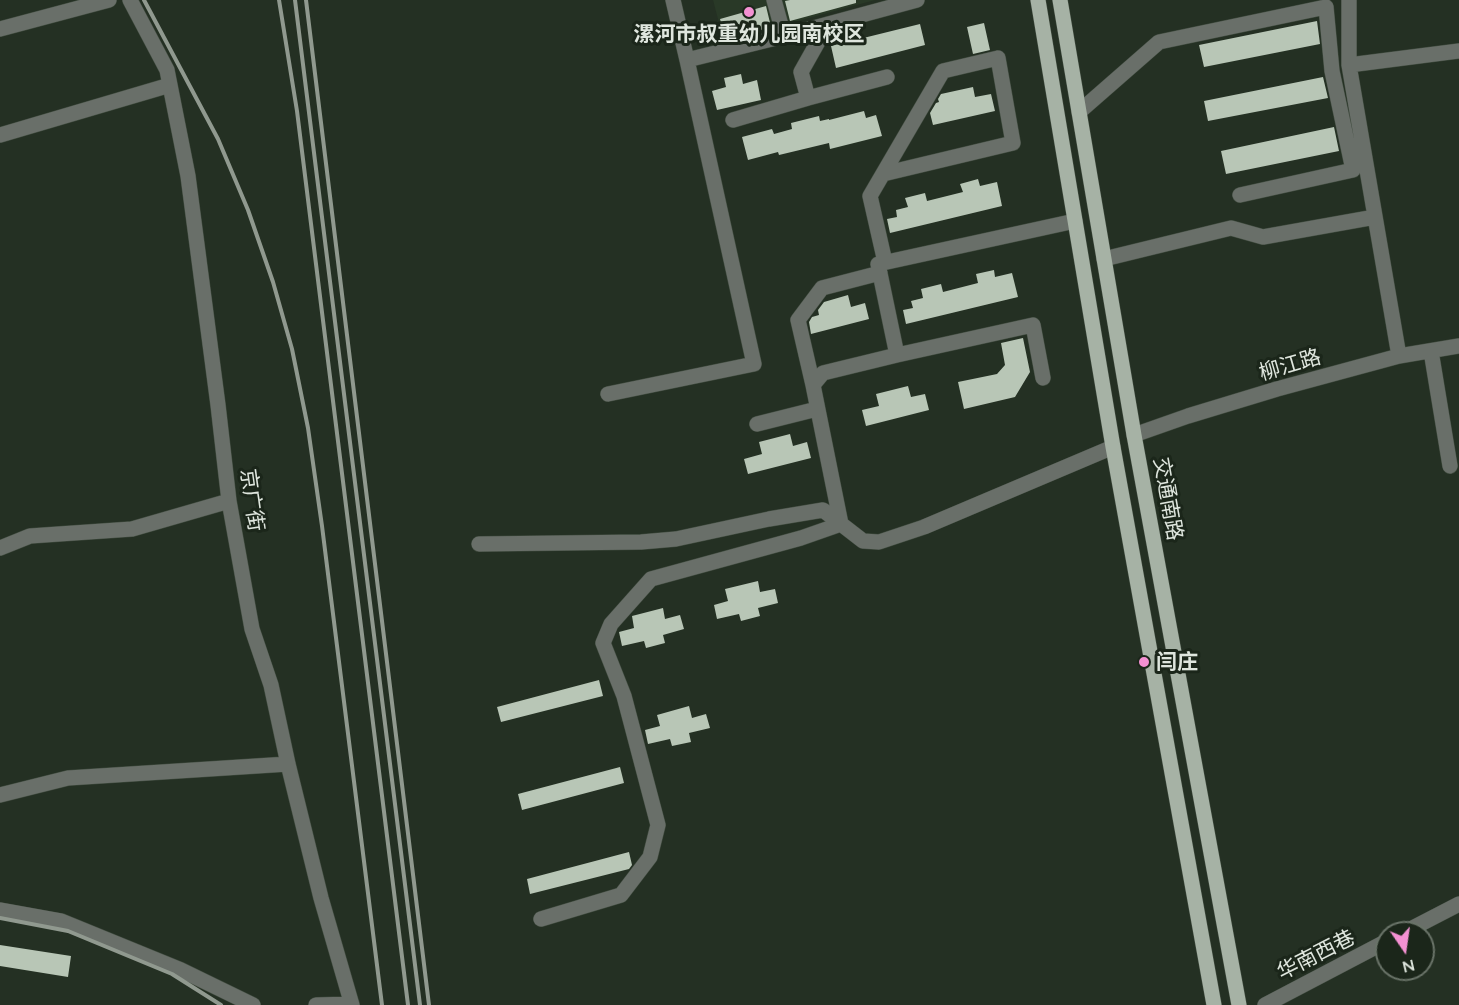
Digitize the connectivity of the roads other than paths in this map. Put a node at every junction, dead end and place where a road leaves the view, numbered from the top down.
1 (109, 0) edge
2 (130, 0) edge
3 (673, 0) edge
4 (774, 0) edge
5 (917, 0) edge
6 (1038, 0) edge
7 (1060, 0) edge
8 (1349, 0) edge
9 (828, 24) junction
10 (0, 29) edge
11 (784, 36) junction
12 (1459, 51) edge
13 (687, 60) junction
14 (1349, 65) junction
15 (887, 77) dead end
16 (170, 85) junction
17 (808, 98) junction
18 (1079, 112) junction
19 (733, 120) dead end
20 (0, 135) edge
21 (884, 174) junction
22 (1240, 195) dead end
23 (1375, 217) junction
24 (1075, 221) junction
25 (1104, 258) junction
26 (882, 268) junction
27 (1459, 346) edge
28 (1431, 351) junction
29 (897, 355) junction
30 (1399, 356) junction
31 (1043, 378) dead end
32 (813, 385) junction
33 (608, 394) dead end
34 (818, 409) junction
35 (757, 424) dead end
36 (1134, 435) junction
37 (1113, 447) junction
38 (1450, 466) dead end
39 (229, 501) junction
40 (841, 524) junction
41 (479, 544) dead end
42 (0, 548) edge
43 (288, 764) junction
44 (0, 795) edge
45 (1459, 904) edge
46 (0, 910) edge
47 (541, 919) dead end
48 (1426, 921) edge
49 (1375, 947) edge
50 (352, 1004) edge
51 (253, 1005) edge
52 (316, 1005) edge
53 (1214, 1005) edge
54 (1239, 1005) edge
55 (1265, 1005) edge

1 - 10 street
2 - 16 street, 京广街
3 - 13 street
4 - 11 street
5 - 9 street
6 - 24 main road
7 - 18 main road, 交通南路
8 - 14 street
9 - 11 street
9 - 17 street
11 - 13 street
12 - 14 street
13 - 33 street
14 - 23 street
15 - 17 street
16 - 20 street
16 - 39 street, 京广街
17 - 19 street
18 - 22 street
18 - 25 main road, 交通南路
21 - 21 street
21 - 26 street
23 - 25 street
23 - 30 street
24 - 26 street
24 - 37 main road
25 - 36 main road, 交通南路
26 - 29 street
26 - 32 street
27 - 28 street, 柳江路
28 - 30 street, 柳江路
28 - 38 street
29 - 31 street
29 - 32 street
30 - 36 street, 柳江路
32 - 34 street
34 - 35 street
34 - 40 street
36 - 37 main road
36 - 54 main road, 交通南路
37 - 40 street
37 - 53 main road
39 - 42 street
39 - 43 street, 京广街
40 - 41 street
40 - 47 street
43 - 44 street
43 - 50 street, 京广街
45 - 48 street
46 - 51 street
49 - 55 street, 华南西巷
50 - 52 street

